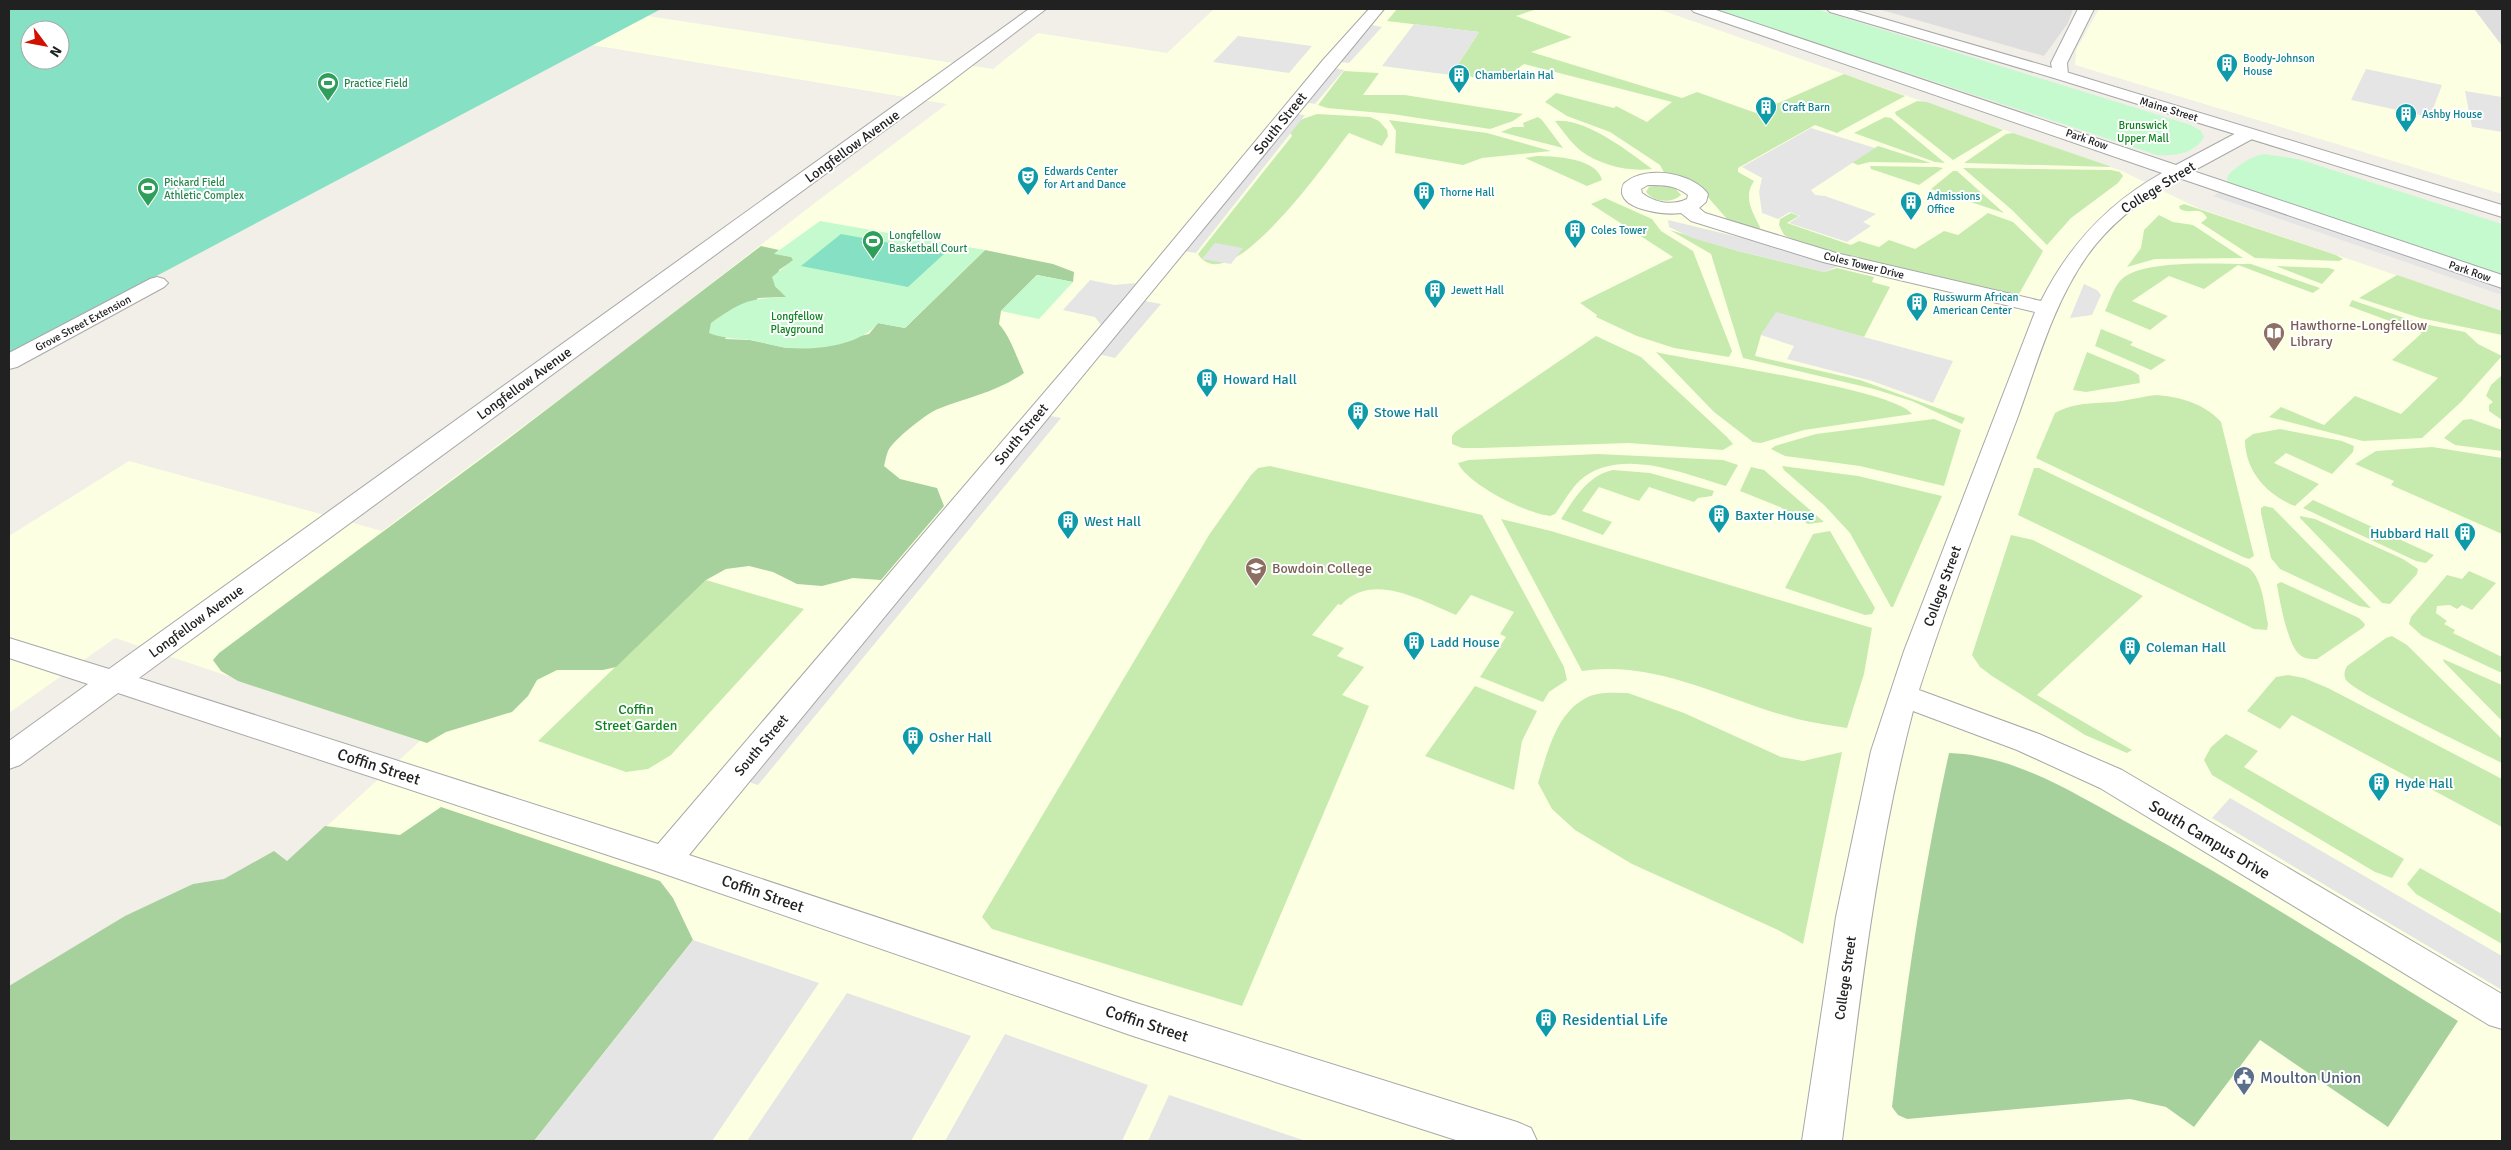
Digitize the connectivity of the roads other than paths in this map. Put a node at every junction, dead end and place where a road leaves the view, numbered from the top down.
1 (1038, 9) edge
2 (1377, 9) edge
3 (1699, 9) edge
4 (1836, 9) edge
5 (2086, 9) edge
6 (2060, 75) junction
7 (2248, 134) junction
8 (2180, 172) junction
9 (1685, 207) dead end
10 (2502, 211) edge
11 (2502, 282) edge
12 (157, 283) dead end
13 (2048, 309) junction
14 (9, 362) edge
15 (9, 648) edge
16 (112, 682) junction
17 (1903, 696) junction
18 (9, 757) edge
19 (665, 860) junction
20 (2502, 1013) edge
21 (1517, 1141) edge
22 (1822, 1141) edge

1 - 16 street, Longfellow Avenue
2 - 19 street, South Street
3 - 8 street, Park Row
4 - 6 street, Maine Street
5 - 6 street
6 - 7 street, Maine Street
7 - 8 street, College Street
7 - 10 street, Maine Street
8 - 11 street, Park Row
8 - 13 street, College Street
9 - 13 street, Coles Tower Drive
12 - 14 street, Grove Street Extension
13 - 17 street, College Street
15 - 16 street, Coffin Street
16 - 18 street, Longfellow Avenue
16 - 19 street, Coffin Street
17 - 20 street, South Campus Drive
17 - 22 street, College Street
19 - 21 street, Coffin Street

